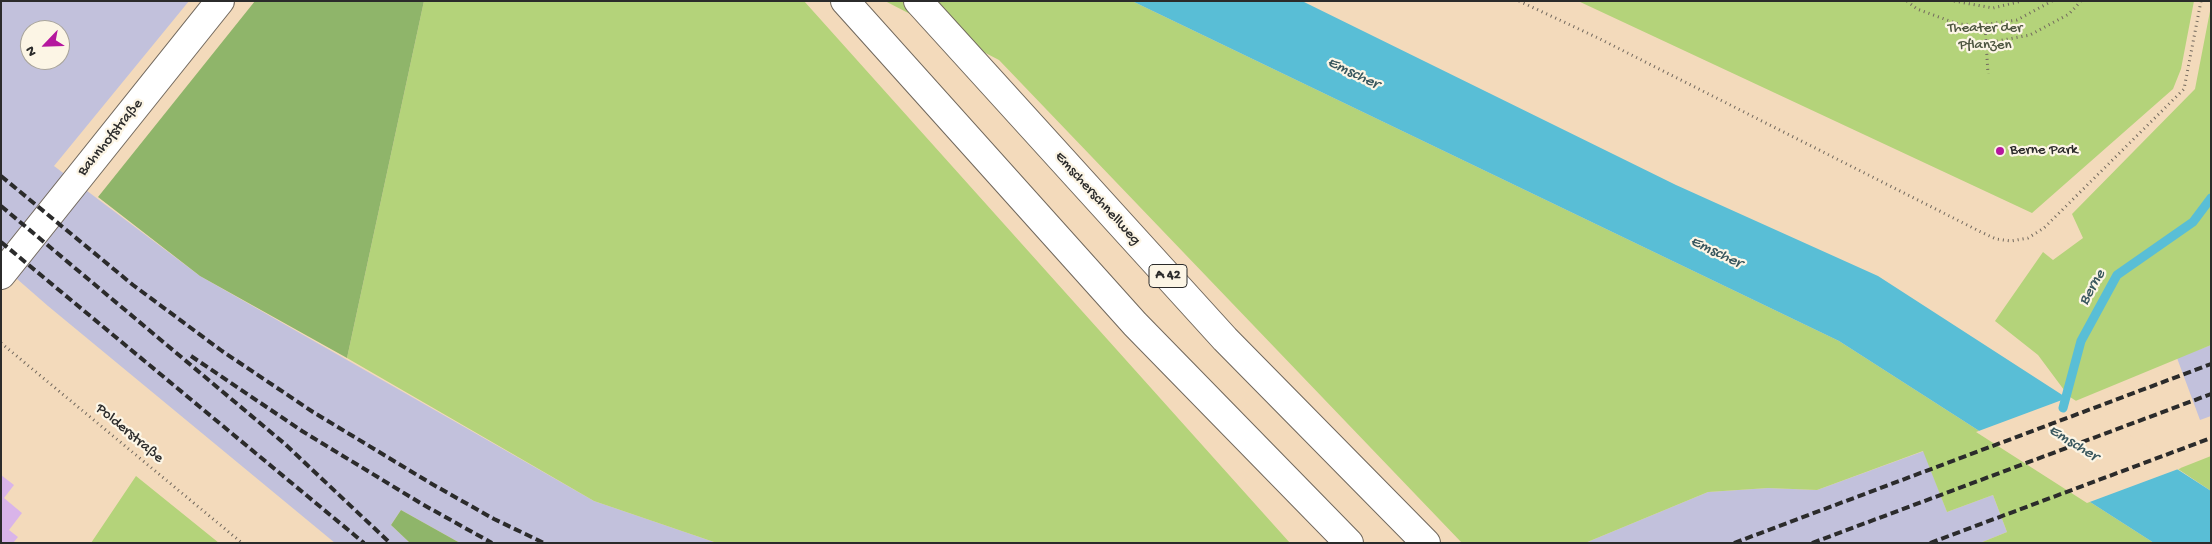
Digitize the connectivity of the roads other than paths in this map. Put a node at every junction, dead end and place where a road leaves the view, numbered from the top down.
1 (220, 1) edge
2 (845, 1) edge
3 (918, 1) edge
4 (1, 276) edge
5 (1350, 543) edge
6 (1426, 543) edge

1 - 4 main road, Bahnhofstraße
2 - 5 main road
3 - 6 main road, Emscherschnellweg / A 42

